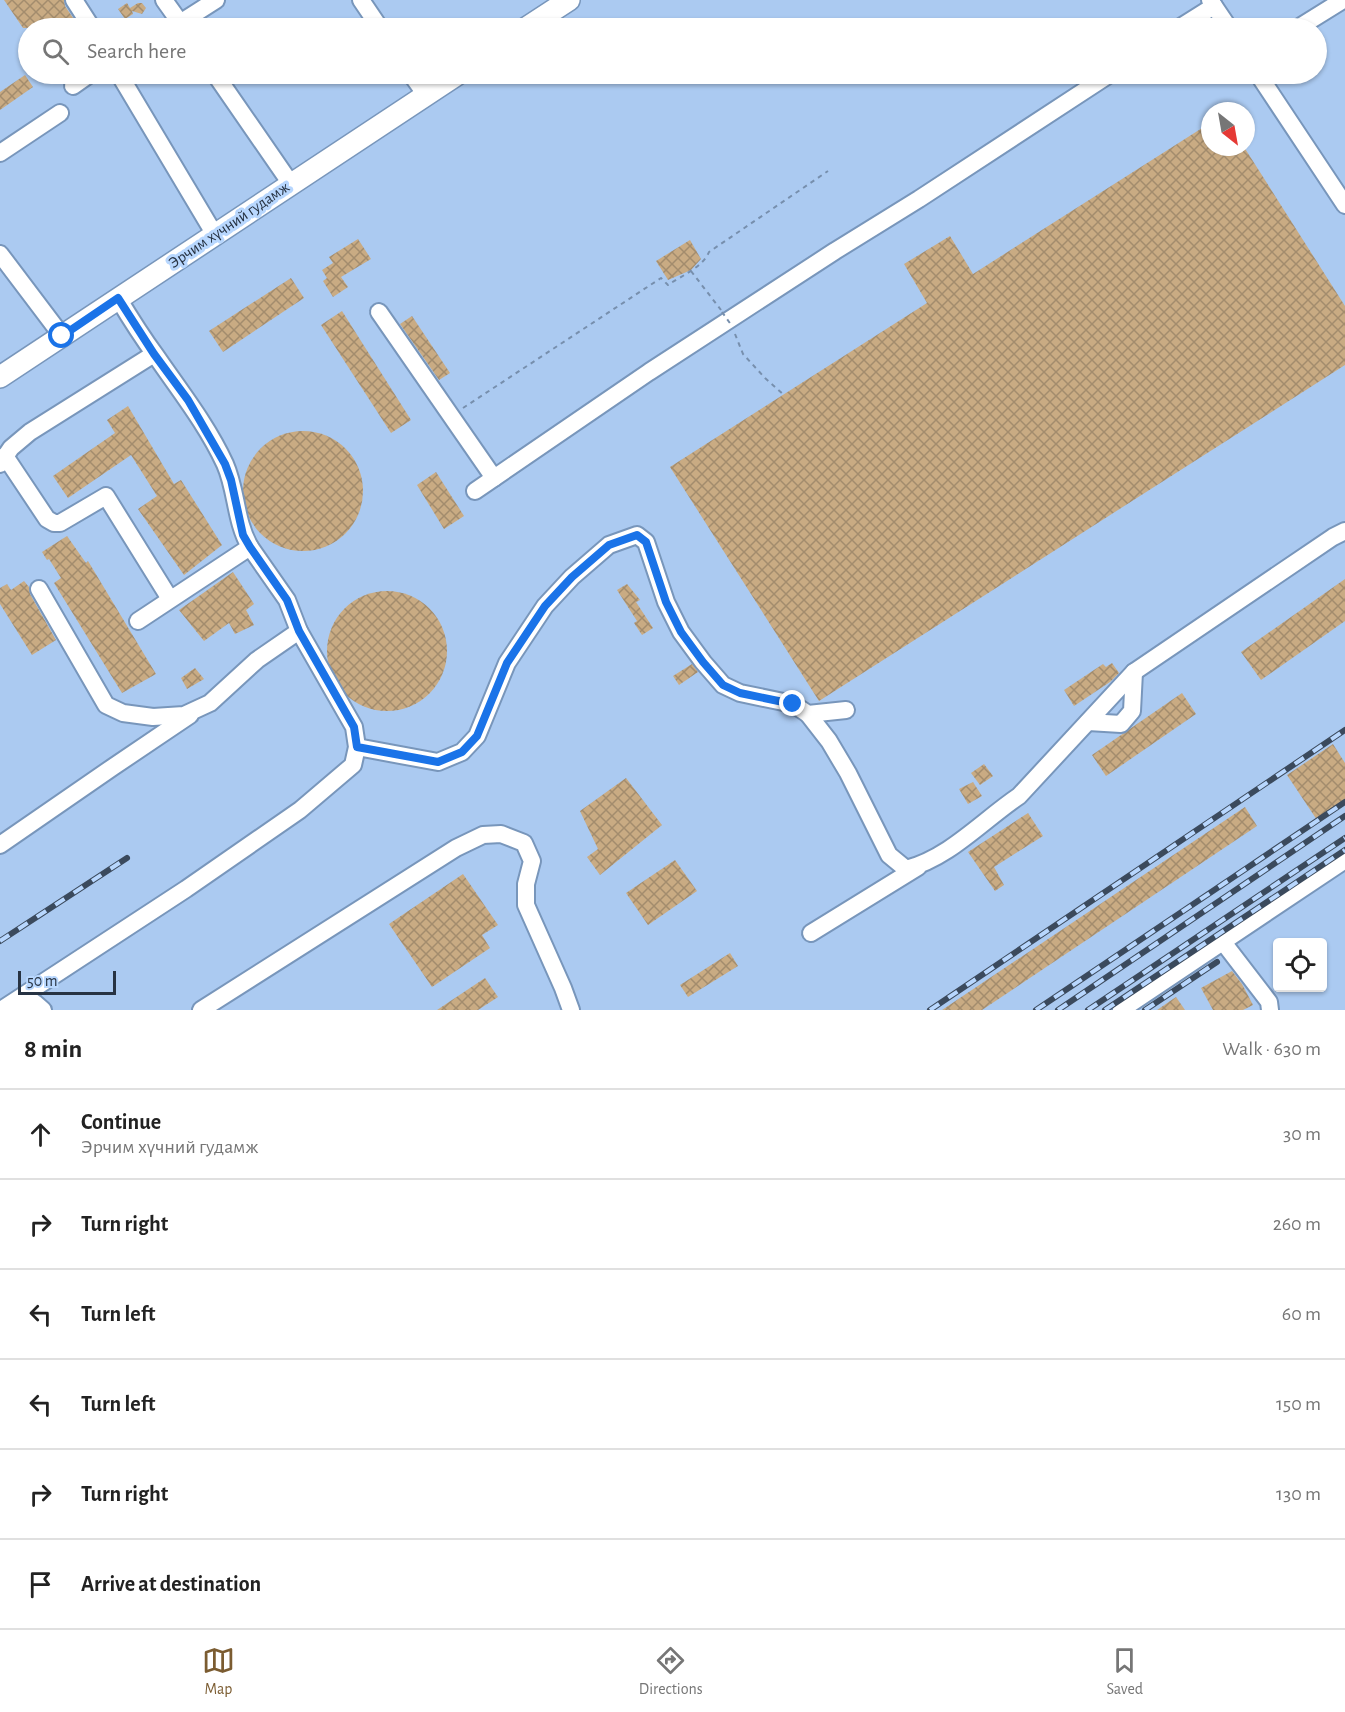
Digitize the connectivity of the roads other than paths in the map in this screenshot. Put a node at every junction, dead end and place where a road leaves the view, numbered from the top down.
1 (74, 0) edge
2 (164, 0) edge
3 (216, 0) edge
4 (361, 0) edge
5 (569, 0) edge
6 (1343, 0) edge
7 (1212, 3) edge
8 (86, 18) edge
9 (176, 18) edge
10 (192, 18) edge
11 (373, 18) edge
12 (541, 18) edge
13 (1192, 18) edge
14 (1222, 18) edge
15 (1314, 18) edge
16 (75, 84) edge
17 (125, 84) edge
18 (222, 84) edge
19 (418, 84) edge
20 (443, 84) edge
21 (1095, 84) edge
22 (1265, 84) edge
23 (72, 86) dead end
24 (426, 95) junction
25 (60, 113) dead end
26 (0, 153) edge
27 (291, 184) junction
28 (1345, 205) edge
29 (215, 235) junction
30 (0, 254) edge
31 (118, 298) junction
32 (379, 312) dead end
33 (62, 336) junction
34 (154, 354) junction
35 (0, 377) edge
36 (3, 460) edge
37 (494, 478) junction
38 (475, 491) dead end
39 (1345, 531) edge
40 (250, 547) junction
41 (39, 589) dead end
42 (170, 598) junction
43 (138, 621) dead end
44 (299, 631) junction
45 (1134, 672) junction
46 (207, 704) junction
47 (846, 710) dead end
48 (808, 714) junction
49 (1088, 722) junction
50 (357, 747) junction
51 (0, 844) edge
52 (1345, 860) edge
53 (921, 865) junction
54 (811, 933) dead end
55 (1222, 942) junction
56 (2, 1010) edge
57 (43, 1010) edge
58 (201, 1010) edge
59 (571, 1010) edge
60 (1121, 1010) edge
61 (1270, 1010) edge

1 - 8 street
2 - 9 street
3 - 10 street
4 - 11 street
5 - 12 main road
6 - 15 street
7 - 13 street
7 - 14 street
16 - 23 street
17 - 29 street
18 - 27 street
19 - 24 street
20 - 24 main road, Эрчим хүчний гудамж
21 - 37 street
22 - 28 street
24 - 27 main road, Эрчим хүчний гудамж
25 - 26 street
27 - 29 main road, Эрчим хүчний гудамж
29 - 31 main road, Эрчим хүчний гудамж
30 - 33 street
31 - 33 main road, Эрчим хүчний гудамж
31 - 34 street
32 - 37 street
33 - 35 main road, Эрчим хүчний гудамж
34 - 36 street
34 - 40 street
36 - 42 street
37 - 38 street
39 - 45 street
40 - 42 street
40 - 44 street
41 - 46 street
42 - 43 street
44 - 46 street
44 - 50 street
45 - 49 street
45 - 49 street
46 - 51 street
47 - 48 street
48 - 50 street
48 - 53 street
49 - 53 street
50 - 56 street
52 - 55 street
53 - 54 street
55 - 60 street
55 - 61 street
56 - 57 street
58 - 59 street

